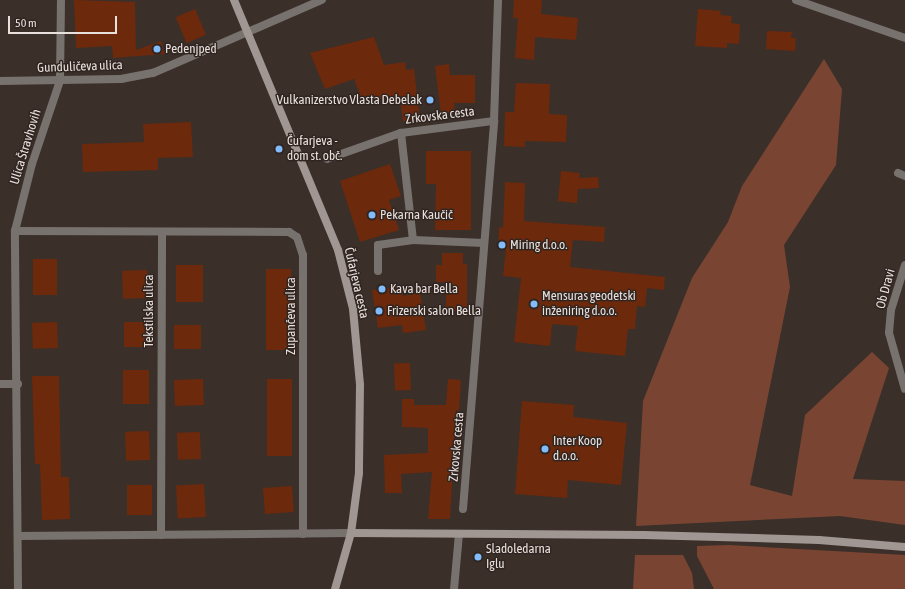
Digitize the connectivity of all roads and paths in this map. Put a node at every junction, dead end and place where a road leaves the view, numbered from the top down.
1 (61, 0) edge
2 (234, 0) edge
3 (322, 0) edge
4 (498, 0) edge
5 (796, 0) edge
6 (248, 34) junction
7 (905, 38) edge
8 (0, 81) edge
9 (60, 81) junction
10 (494, 121) junction
11 (401, 132) junction
12 (327, 159) dead end
13 (15, 231) junction
14 (162, 233) junction
15 (413, 240) junction
16 (484, 243) junction
17 (905, 265) edge
18 (378, 271) dead end
19 (0, 384) edge
20 (18, 384) junction
21 (905, 389) edge
22 (463, 508) dead end
23 (351, 533) junction
24 (303, 534) junction
25 (459, 534) junction
26 (161, 535) junction
27 (18, 536) junction
28 (905, 547) edge
29 (18, 589) edge
30 (335, 589) edge
31 (454, 589) edge

1 - 9 street, Ulica Štravhovih
2 - 6 street, Čufarjeva cesta
3 - 6 street
4 - 10 street, Zrkovska cesta
5 - 7 street
6 - 9 street, Gunduličeva ulica
6 - 23 street, Čufarjeva cesta
8 - 9 street, Gunduličeva ulica
9 - 13 street, Ulica Štravhovih
10 - 11 street, Zrkovska cesta
10 - 16 street, Zrkovska cesta
11 - 12 street
11 - 15 street, Zrkovska cesta
13 - 14 street
13 - 20 street, Ulica Štravhovih
14 - 24 street, Zupančeva ulica
14 - 26 street, Tekstilska ulica
15 - 16 street
15 - 18 street
16 - 22 street, Zrkovska cesta
17 - 21 street, Ob Dravi
19 - 20 street
20 - 27 street, Ulica Štravhovih
23 - 24 street
23 - 25 street
23 - 30 street, Čufarjeva cesta
24 - 26 street
25 - 28 street
25 - 31 street
26 - 27 street
27 - 29 street, Ulica Štravhovih

